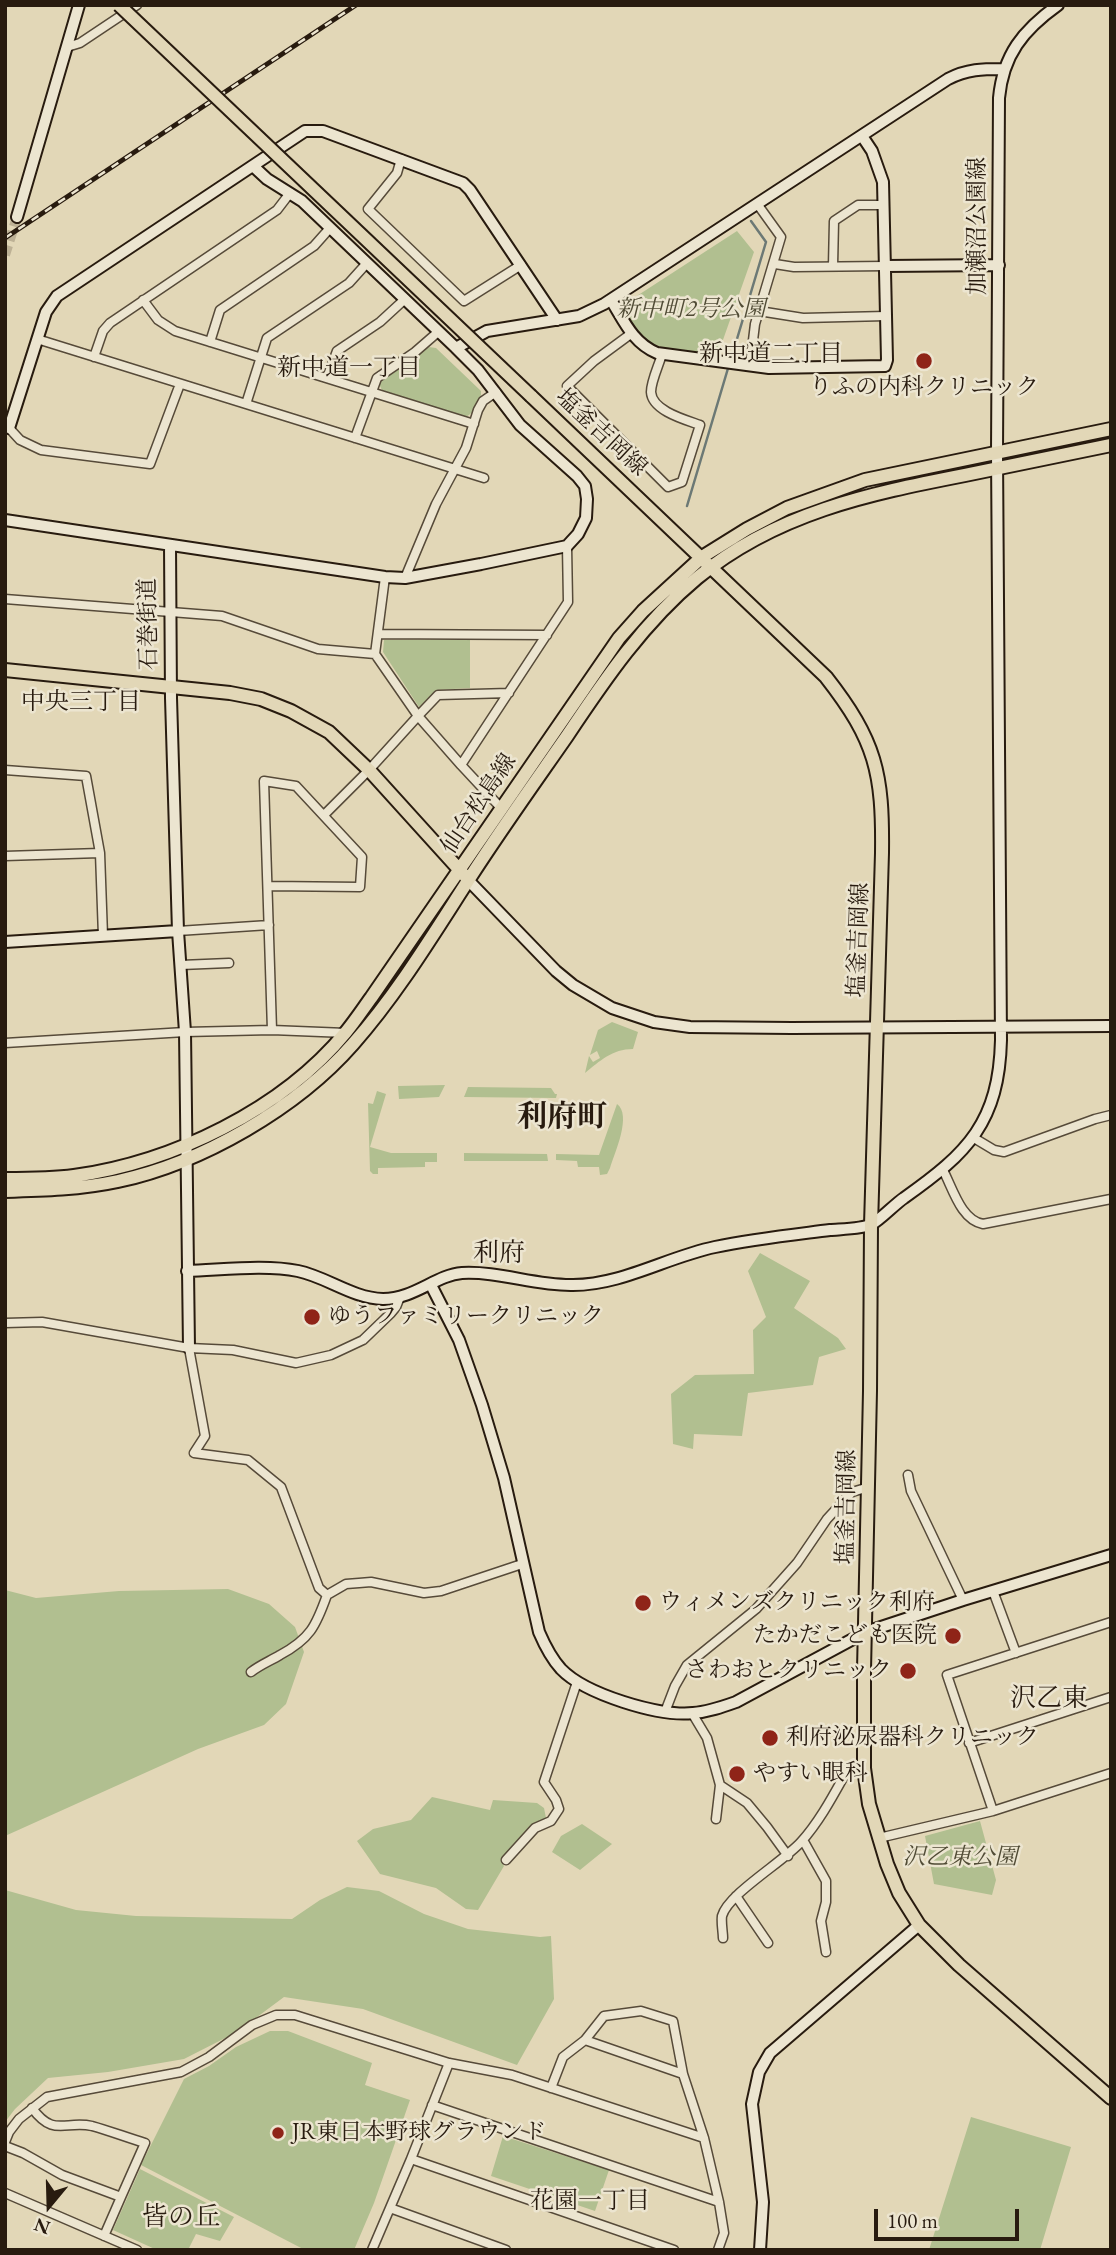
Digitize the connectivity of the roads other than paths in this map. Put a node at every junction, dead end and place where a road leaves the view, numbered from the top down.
1 (79, 5) edge
2 (119, 5) edge
3 (137, 5) edge
4 (1058, 5) edge
5 (67, 47) junction
6 (1003, 69) junction
7 (862, 136) junction
8 (401, 159) junction
9 (253, 166) junction
10 (290, 194) junction
11 (758, 205) junction
12 (884, 205) junction
13 (17, 217) tunnel mouth
14 (330, 228) junction
15 (367, 263) junction
16 (775, 264) junction
17 (521, 265) junction
18 (999, 265) junction
19 (833, 266) junction
20 (886, 266) junction
21 (405, 299) junction
22 (143, 300) junction
23 (611, 300) junction
24 (759, 312) junction
25 (886, 316) junction
26 (557, 320) junction
27 (438, 332) junction
28 (632, 333) junction
29 (37, 339) junction
30 (210, 342) junction
31 (456, 348) junction
32 (662, 354) junction
33 (94, 357) junction
34 (260, 358) junction
35 (744, 364) junction
36 (327, 378) junction
37 (180, 384) junction
38 (372, 392) junction
39 (496, 392) junction
40 (246, 404) junction
41 (474, 424) junction
42 (7, 428) edge
43 (1111, 429) edge
44 (355, 438) junction
45 (1111, 445) edge
46 (997, 453) junction
47 (455, 468) junction
48 (997, 468) junction
49 (484, 478) dead end
50 (5, 520) edge
51 (170, 545) junction
52 (567, 546) junction
53 (707, 562) junction
54 (385, 577) junction
55 (405, 578) junction
56 (5, 599) edge
57 (169, 612) junction
58 (378, 634) junction
59 (547, 635) junction
60 (375, 654) junction
61 (5, 670) edge
62 (171, 687) junction
63 (509, 693) junction
64 (418, 716) junction
65 (461, 765) junction
66 (5, 770) edge
67 (369, 770) junction
68 (501, 808) junction
69 (324, 815) junction
70 (100, 853) junction
71 (5, 856) edge
72 (464, 875) junction
73 (268, 886) junction
74 (269, 925) junction
75 (178, 932) junction
76 (103, 936) junction
77 (5, 942) edge
78 (229, 963) dead end
79 (181, 965) junction
80 (1111, 1027) edge
81 (877, 1028) junction
82 (1001, 1028) junction
83 (272, 1030) junction
84 (185, 1032) junction
85 (346, 1033) junction
86 (5, 1043) edge
87 (1111, 1115) edge
88 (974, 1138) junction
89 (185, 1153) junction
90 (943, 1170) junction
91 (5, 1179) edge
92 (5, 1191) edge
93 (1111, 1199) edge
94 (872, 1225) junction
95 (187, 1271) junction
96 (431, 1285) junction
97 (400, 1297) junction
98 (5, 1323) edge
99 (189, 1348) junction
100 (908, 1475) dead end
101 (869, 1487) junction
102 (1111, 1555) edge
103 (522, 1564) junction
104 (993, 1591) junction
105 (327, 1595) junction
106 (963, 1600) junction
107 (1111, 1622) edge
108 (866, 1632) junction
109 (1016, 1653) junction
110 (251, 1672) dead end
111 (577, 1682) junction
112 (1111, 1697) edge
113 (665, 1712) junction
114 (692, 1713) junction
115 (969, 1742) junction
116 (864, 1768) junction
117 (1111, 1773) edge
118 (720, 1785) junction
119 (993, 1811) junction
120 (716, 1819) dead end
121 (879, 1838) junction
122 (803, 1840) junction
123 (788, 1856) junction
124 (506, 1860) dead end
125 (736, 1896) junction
126 (919, 1925) junction
127 (723, 1938) dead end
128 (768, 1943) dead end
129 (826, 1952) dead end
130 (585, 2040) junction
131 (449, 2063) junction
132 (683, 2074) junction
133 (551, 2088) junction
134 (1111, 2098) edge
135 (432, 2105) junction
136 (32, 2108) junction
137 (704, 2138) junction
138 (5, 2144) edge
139 (411, 2159) junction
140 (5, 2193) edge
141 (121, 2197) junction
142 (719, 2203) junction
143 (390, 2208) junction
144 (104, 2236) junction
145 (662, 2248) edge
146 (137, 2250) edge
147 (372, 2250) edge
148 (506, 2250) edge
149 (674, 2250) edge
150 (718, 2250) edge
151 (760, 2250) edge

1 - 5 street
2 - 53 main road, 塩釜吉岡線, bridge
3 - 5 street
4 - 6 street, 加瀬沼公園線
5 - 13 street
6 - 7 street
6 - 18 street, 加瀬沼公園線
7 - 11 street
7 - 12 street
8 - 9 street
8 - 17 street
8 - 17 street
9 - 10 street
9 - 29 street
10 - 14 street
10 - 22 street
11 - 16 street
11 - 23 street
12 - 19 street
12 - 20 street
14 - 15 street
14 - 30 street
15 - 21 street
15 - 34 street
16 - 19 street
16 - 24 street
17 - 26 street
18 - 20 street
18 - 46 street, 加瀬沼公園線
19 - 20 street
20 - 25 street
21 - 27 street
21 - 36 street
22 - 30 street
22 - 33 street
23 - 26 street
23 - 28 street
24 - 25 street
24 - 35 street
25 - 35 street
26 - 31 street
27 - 31 street
27 - 38 street
28 - 32 street
28 - 32 street
29 - 33 street
29 - 42 street
30 - 34 street
31 - 39 street
32 - 35 street
33 - 37 street
34 - 36 street
34 - 40 street
36 - 38 street
37 - 40 street
37 - 42 street
38 - 41 street
38 - 44 street
39 - 41 street
39 - 52 street
40 - 44 street
41 - 47 street
43 - 46 main road, 仙台松島線
44 - 47 street
45 - 48 main road, 仙台松島線
46 - 48 street, 加瀬沼公園線
46 - 53 main road, 仙台松島線
47 - 49 street
47 - 55 street
48 - 53 main road, 仙台松島線
48 - 82 street, 加瀬沼公園線
50 - 51 street
51 - 54 street, 石巻街道
51 - 57 street, 石巻街道
52 - 55 street, 石巻街道
52 - 59 street
53 - 68 main road, 仙台松島線
53 - 72 main road, 仙台松島線
53 - 81 main road, 塩釜吉岡線
54 - 55 street, 石巻街道
54 - 58 street
56 - 57 street
57 - 60 street
57 - 62 street, 石巻街道
58 - 59 street
58 - 60 street
59 - 63 street
60 - 64 street
61 - 62 main road
62 - 67 main road
62 - 75 street, 石巻街道
63 - 64 street
63 - 65 street
64 - 65 street
64 - 67 street
65 - 68 street
66 - 70 street
67 - 69 street
67 - 72 main road
68 - 72 main road, 仙台松島線
69 - 73 street
69 - 73 street
70 - 71 street
70 - 76 street
72 - 81 street
72 - 85 main road, 仙台松島線
72 - 89 main road, 仙台松島線
73 - 74 street
74 - 75 street
74 - 83 street
75 - 76 street
75 - 79 street, 石巻街道
76 - 77 street
78 - 79 street
79 - 84 street, 石巻街道
80 - 82 street
81 - 82 street
81 - 94 main road, 塩釜吉岡線
82 - 88 street, 加瀬沼公園線
83 - 84 street
83 - 85 street
84 - 86 street
84 - 89 street, 石巻街道
85 - 89 main road, 仙台松島線
87 - 88 street
88 - 90 street, 加瀬沼公園線
89 - 91 main road, 仙台松島線
89 - 92 main road, 仙台松島線
89 - 95 street, 石巻街道
90 - 93 street
90 - 94 street, 加瀬沼公園線
94 - 96 street
94 - 101 main road, 塩釜吉岡線
95 - 97 street
95 - 99 street, 石巻街道
96 - 97 street
96 - 103 street
97 - 99 street
98 - 99 street
99 - 105 street
100 - 106 street
101 - 108 main road, 塩釜吉岡線
101 - 113 street
102 - 104 street
103 - 105 street
103 - 111 street
104 - 106 street
104 - 109 street
105 - 110 street
106 - 108 street
107 - 109 street
108 - 114 street
108 - 116 main road, 塩釜吉岡線
109 - 115 street
111 - 113 street
111 - 124 street
112 - 115 street
113 - 114 street
114 - 118 street
115 - 119 street
116 - 121 main road, 塩釜吉岡線
116 - 122 street
117 - 119 street
118 - 120 street
118 - 123 street
119 - 121 street
121 - 126 main road, 塩釜吉岡線
122 - 123 street
122 - 129 street
123 - 125 street
125 - 127 street
125 - 128 street
126 - 134 main road, 塩釜吉岡線
126 - 151 street
130 - 132 street
130 - 132 street
130 - 133 street
131 - 133 street
131 - 135 street
131 - 136 street
132 - 137 street
133 - 137 street
135 - 139 street
135 - 142 street
136 - 138 street
136 - 141 street
137 - 142 street
138 - 141 street
139 - 143 street
139 - 145 street
140 - 144 street
141 - 144 street
142 - 150 street
143 - 147 street
143 - 148 street
144 - 146 street
145 - 149 street

